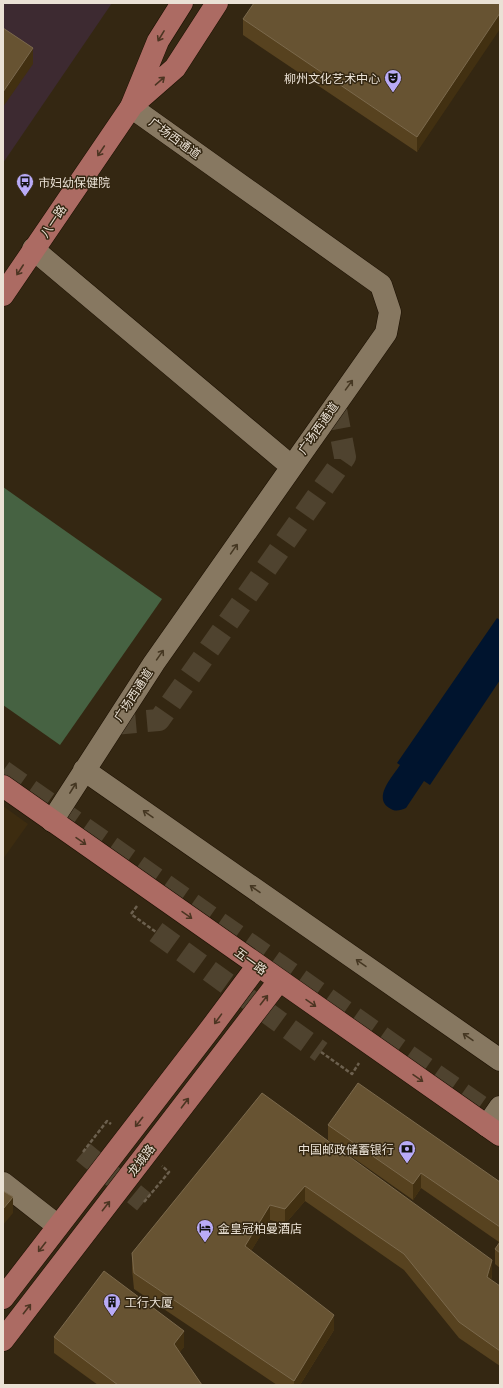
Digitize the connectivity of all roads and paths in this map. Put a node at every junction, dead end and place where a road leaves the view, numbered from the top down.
1 (182, 3) edge
2 (217, 3) edge
3 (131, 107) junction
4 (33, 249) junction
5 (3, 295) edge
6 (291, 466) junction
7 (84, 770) junction
8 (3, 786) edge
9 (52, 821) junction
10 (150, 890) junction
11 (156, 932) tunnel mouth
12 (258, 964) junction
13 (279, 981) junction
14 (371, 1046) junction
15 (321, 1052) tunnel mouth
16 (500, 1060) edge
17 (500, 1107) edge
18 (494, 1131) edge
19 (3, 1183) edge
20 (58, 1226) junction
21 (3, 1298) edge
22 (3, 1340) edge

1 -> 3 main road, 八一路
3 -> 2 main road, 八一路
3 -> 4 main road, 八一路
6 -> 3 street, 广场西通道
4 -> 5 main road, 八一路
4 - 6 street
7 -> 6 street, 广场西通道
9 -> 7 street, 广场西通道
16 -> 7 street
8 - 9 main road, 五一路
9 -> 10 main road, 五一路
10 - 11 path
10 -> 12 main road, 五一路
12 - 13 main road, 五一路
12 -> 20 main road, 龙城路
13 -> 14 main road, 五一路
22 -> 13 main road, 龙城路
14 - 15 path
14 -> 18 main road, 五一路
17 - 18 street
19 - 20 street
20 -> 21 main road, 龙城路

